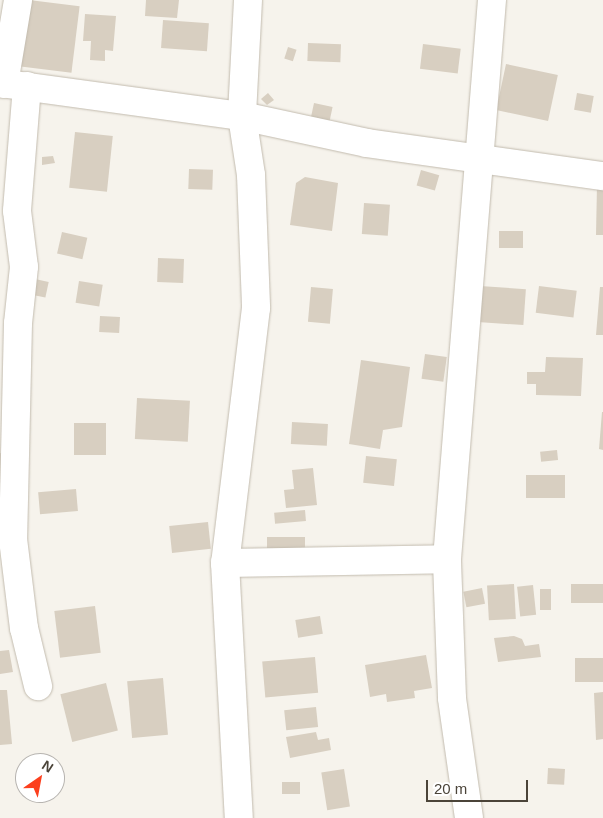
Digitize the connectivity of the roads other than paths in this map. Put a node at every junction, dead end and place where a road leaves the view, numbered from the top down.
1 (18, 0) edge
2 (248, 0) edge
3 (492, 0) edge
4 (10, 84) edge
5 (242, 116) junction
6 (482, 157) junction
7 (603, 176) edge
8 (447, 559) junction
9 (225, 563) junction
10 (38, 686) dead end
11 (239, 818) edge
12 (469, 818) edge

1 - 4 street
2 - 5 street
3 - 6 street
4 - 5 street
4 - 10 street
5 - 6 street
5 - 9 street
6 - 7 street
6 - 8 street
8 - 9 street
8 - 12 street
9 - 11 street

